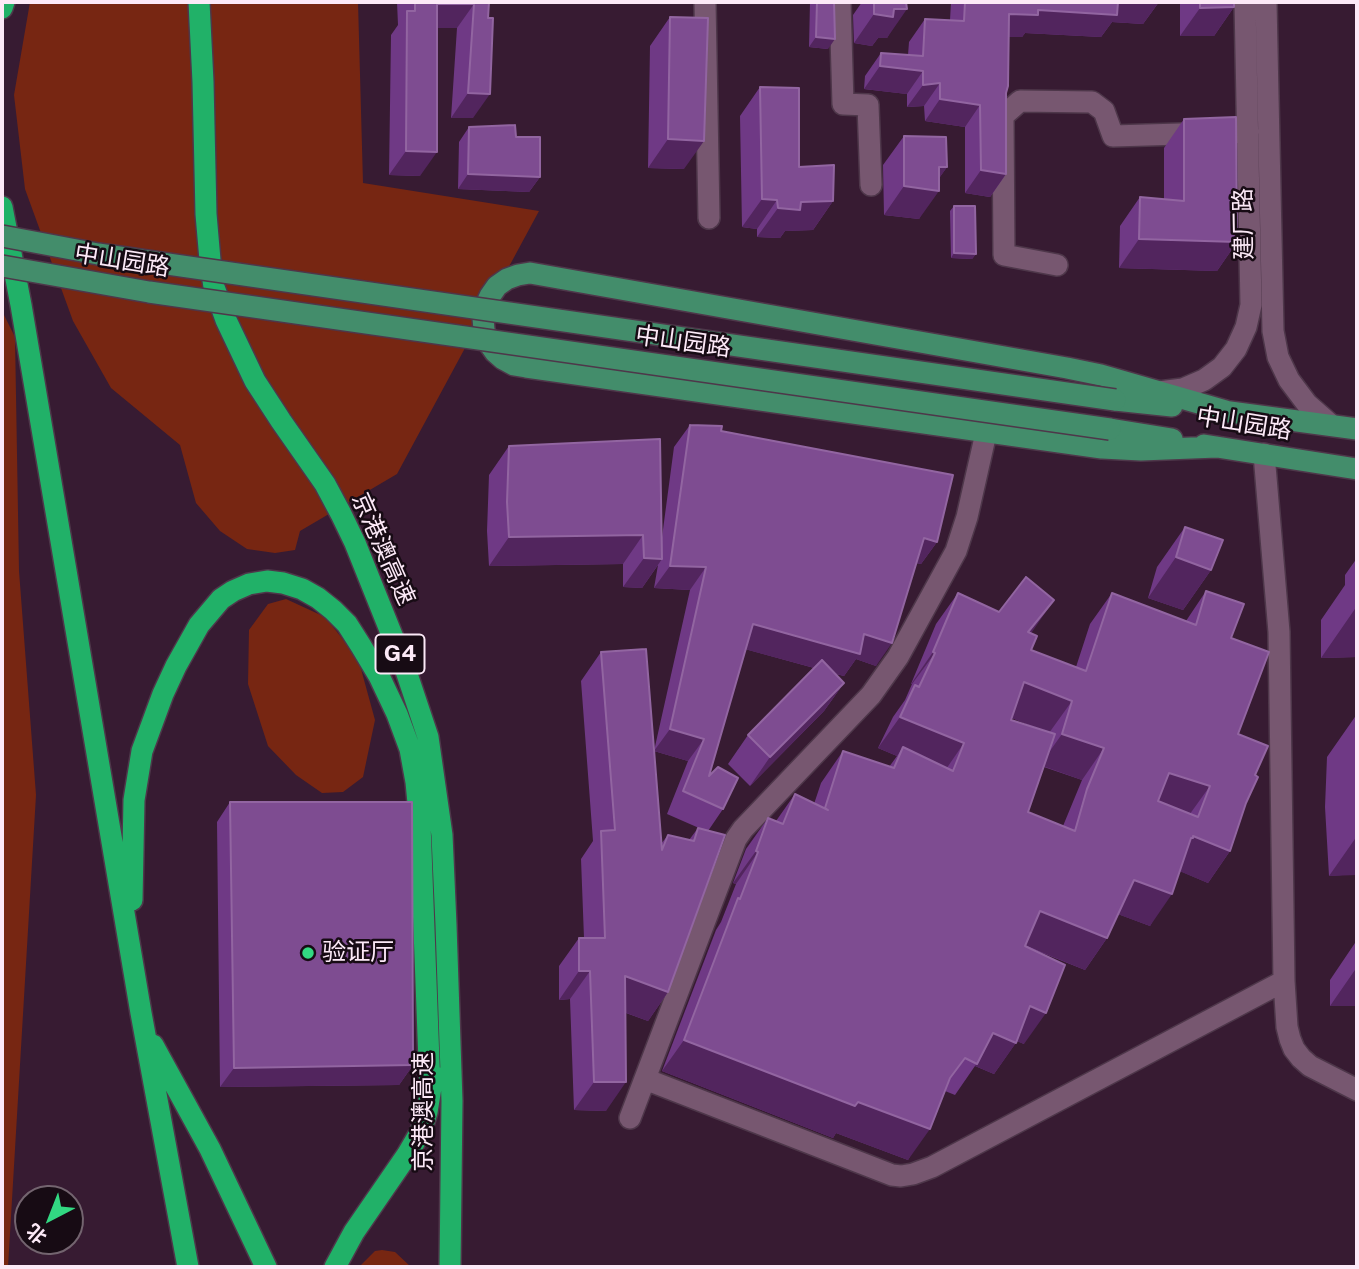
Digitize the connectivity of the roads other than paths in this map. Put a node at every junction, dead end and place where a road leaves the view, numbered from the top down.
1 (4, 2) edge
2 (199, 2) edge
3 (705, 2) edge
4 (840, 2) edge
5 (1245, 2) edge
6 (1266, 2) edge
7 (2, 8) edge
8 (1248, 132) junction
9 (871, 186) dead end
10 (2, 207) edge
11 (709, 218) dead end
12 (2, 236) edge
13 (1057, 265) dead end
14 (2, 266) edge
15 (1159, 392) junction
16 (1226, 411) junction
17 (1331, 425) junction
18 (1357, 429) edge
19 (986, 433) junction
20 (1217, 447) junction
21 (1264, 454) junction
22 (1357, 469) edge
23 (134, 968) junction
24 (1284, 982) junction
25 (449, 1007) junction
26 (141, 1013) junction
27 (645, 1079) junction
28 (430, 1088) junction
29 (1357, 1090) edge
30 (630, 1118) dead end
31 (188, 1267) edge
32 (266, 1267) edge
33 (335, 1267) edge
34 (450, 1267) edge

1 - 7 highway
2 - 25 highway, 京港澳高速 / G4
3 - 11 street
4 - 9 street
5 - 8 street, 建厂路
6 - 17 street, 建厂路
8 - 13 street
8 - 15 street, 建厂路
10 - 23 highway
12 - 16 main road, 中山园路, bridge
14 - 20 main road, 中山园路, bridge
15 - 16 main road
15 - 19 main road
16 - 17 main road, 中山园路
17 - 18 main road, 中山园路
19 - 20 main road
19 - 27 street
20 - 21 main road, 中山园路
21 - 22 main road, 中山园路
21 - 24 street
23 - 26 highway
23 - 28 highway
24 - 27 street
24 - 29 street
25 - 28 highway
25 - 34 highway, 京港澳高速 / G4
26 - 31 highway
26 - 32 highway
27 - 30 street
28 - 33 highway

